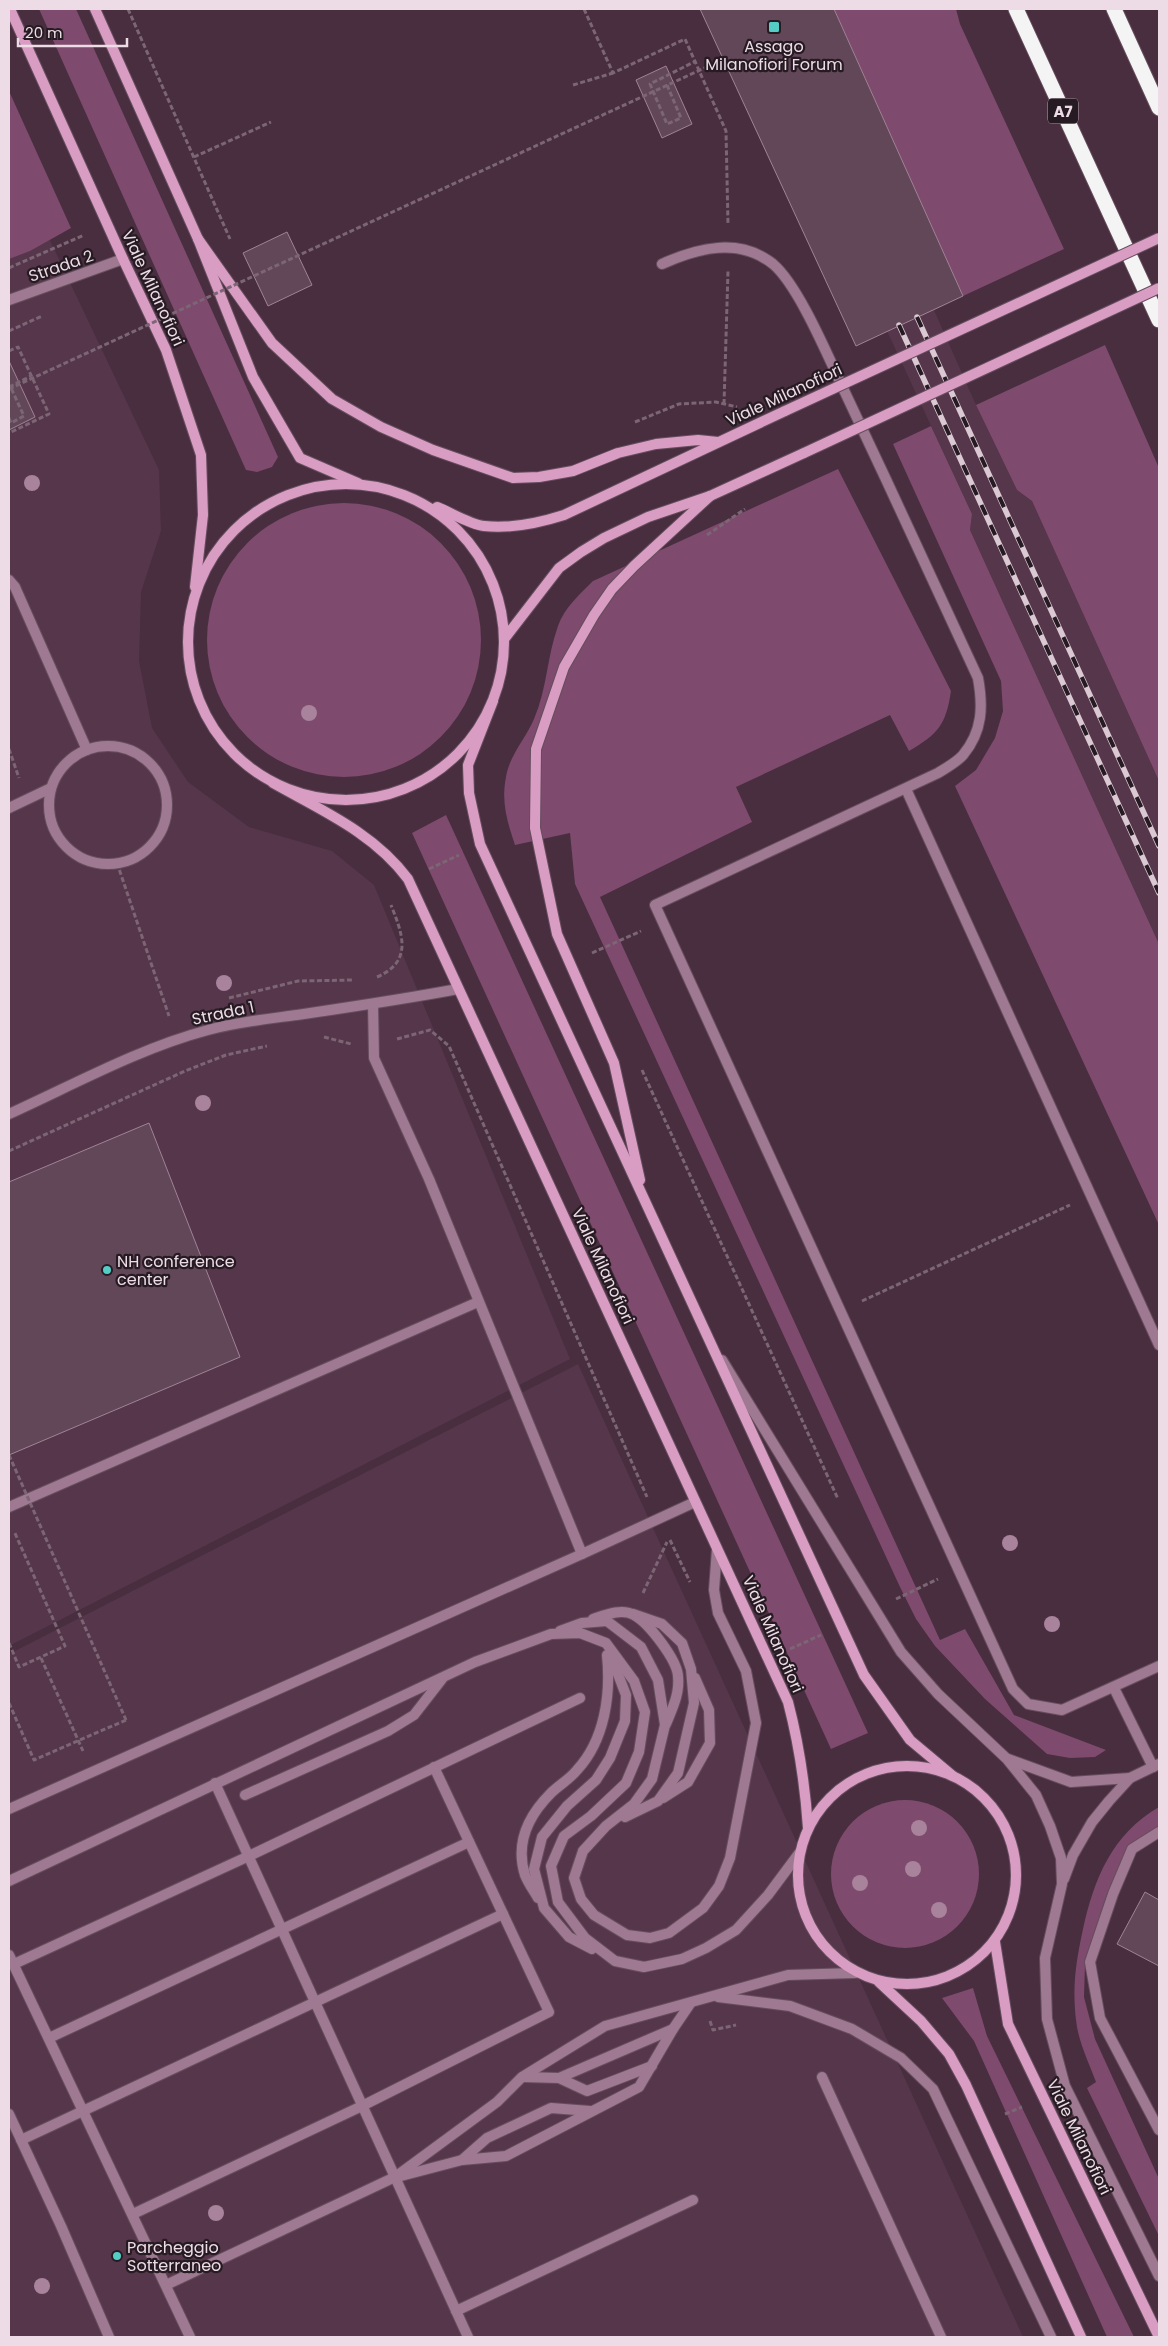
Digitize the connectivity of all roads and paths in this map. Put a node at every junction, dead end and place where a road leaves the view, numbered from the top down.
1 (10, 9) edge
2 (95, 9) edge
3 (128, 9) edge
4 (584, 9) edge
5 (1016, 9) edge
6 (1114, 9) edge
7 (747, 43) dead end
8 (749, 48) dead end
9 (724, 59) dead end
10 (696, 60) junction
11 (613, 73) junction
12 (573, 85) dead end
13 (667, 85) junction
14 (1159, 108) edge
15 (271, 122) dead end
16 (194, 157) junction
17 (84, 235) dead end
18 (1159, 238) edge
19 (198, 239) junction
20 (233, 246) dead end
21 (729, 248) junction
22 (122, 259) junction
23 (662, 264) dead end
24 (9, 268) edge
25 (244, 272) dead end
26 (248, 281) dead end
27 (1159, 288) edge
28 (9, 300) edge
29 (1159, 320) edge
30 (9, 351) edge
31 (31, 376) junction
32 (9, 382) edge
33 (10, 388) edge
34 (724, 404) junction
35 (738, 407) dead end
36 (9, 418) edge
37 (630, 424) dead end
38 (9, 433) edge
39 (718, 442) junction
40 (361, 484) junction
41 (710, 496) junction
42 (414, 498) junction
43 (746, 508) dead end
44 (699, 540) dead end
45 (9, 580) edge
46 (194, 595) junction
47 (505, 638) junction
48 (493, 701) junction
49 (87, 750) junction
50 (273, 783) junction
51 (51, 788) junction
52 (906, 789) junction
53 (9, 808) edge
54 (480, 844) junction
55 (117, 863) junction
56 (408, 879) junction
57 (662, 921) junction
58 (586, 947) dead end
59 (369, 978) dead end
60 (360, 980) dead end
61 (458, 989) junction
62 (225, 1000) dead end
63 (373, 1004) junction
64 (178, 1014) dead end
65 (169, 1017) junction
66 (316, 1034) dead end
67 (176, 1040) junction
68 (374, 1043) junction
69 (268, 1045) dead end
70 (639, 1063) dead end
71 (186, 1071) junction
72 (9, 1114) edge
73 (9, 1151) edge
74 (1091, 1195) junction
75 (644, 1198) junction
76 (478, 1302) junction
77 (840, 1310) junction
78 (707, 1336) junction
79 (1159, 1345) edge
80 (9, 1455) edge
81 (695, 1502) junction
82 (841, 1504) dead end
83 (9, 1507) edge
84 (657, 1519) junction
85 (13, 1529) dead end
86 (717, 1549) junction
87 (582, 1554) junction
88 (958, 1569) junction
89 (694, 1590) dead end
90 (876, 1608) junction
91 (633, 1614) junction
92 (582, 1623) junction
93 (551, 1634) junction
94 (9, 1643) edge
95 (606, 1643) junction
96 (41, 1658) junction
97 (1159, 1666) edge
98 (691, 1670) junction
99 (444, 1676) junction
100 (1114, 1688) junction
101 (580, 1698) dead end
102 (9, 1704) edge
103 (665, 1725) junction
104 (78, 1741) junction
105 (1008, 1759) junction
106 (1156, 1765) edge
107 (434, 1767) junction
108 (953, 1776) junction
109 (1130, 1778) junction
110 (216, 1784) junction
111 (245, 1795) dead end
112 (658, 1801) junction
113 (9, 1809) edge
114 (606, 1826) junction
115 (808, 1828) junction
116 (1159, 1832) edge
117 (469, 1842) junction
118 (800, 1852) junction
119 (249, 1856) junction
120 (9, 1881) edge
121 (1062, 1884) junction
122 (544, 1908) junction
123 (503, 1914) junction
124 (282, 1930) junction
125 (995, 1942) junction
126 (11, 1959) edge
127 (615, 1961) junction
128 (855, 1972) junction
129 (879, 1982) junction
130 (715, 1996) junction
131 (702, 2000) junction
132 (316, 2003) junction
133 (690, 2004) junction
134 (741, 2024) dead end
135 (673, 2029) junction
136 (49, 2038) junction
137 (652, 2066) junction
138 (522, 2077) junction
139 (822, 2077) dead end
140 (559, 2078) junction
141 (362, 2106) junction
142 (84, 2111) junction
143 (592, 2112) junction
144 (9, 2114) edge
145 (1159, 2130) edge
146 (21, 2140) junction
147 (462, 2160) junction
148 (395, 2177) junction
149 (693, 2200) dead end
150 (133, 2214) junction
151 (1159, 2276) edge
152 (166, 2285) junction
153 (456, 2311) junction
154 (109, 2337) edge
155 (190, 2337) edge
156 (468, 2337) edge
157 (941, 2337) edge
158 (1052, 2337) edge
159 (1081, 2337) edge
160 (1159, 2337) edge

1 - 22 main road, Viale Milanofiori
2 - 19 main road
3 - 16 path
4 - 11 path
5 - 29 highway, A7
6 - 14 highway
7 - 8 path
9 - 13 path, bridge
10 - 11 path
10 - 13 path
10 - 21 path
11 - 12 path
13 - 33 path, bridge
15 - 16 path
16 - 20 path
17 - 24 path
18 - 39 main road, Viale Milanofiori, bridge
19 - 39 main road
19 - 40 main road
21 - 23 lane
21 - 34 path
21 - 52 lane
22 - 28 lane, Strada 2
22 - 46 main road, Viale Milanofiori
25 - 26 path
27 - 41 main road, bridge
30 - 31 path
31 - 33 path
31 - 38 path
32 - 33 path, bridge
33 - 36 path
34 - 35 path
34 - 37 path
39 - 42 main road, Viale Milanofiori
40 - 42 main road
40 - 46 main road
41 - 47 main road
41 - 75 main road
42 - 47 main road
43 - 44 path
45 - 49 lane
46 - 50 main road
47 - 48 main road
48 - 50 main road
48 - 54 main road
49 - 51 lane
49 - 55 lane
50 - 56 main road, Viale Milanofiori
51 - 53 lane
51 - 55 lane
52 - 57 lane
52 - 74 lane
54 - 56 path
54 - 75 main road
55 - 65 path
56 - 59 path
56 - 61 main road, Viale Milanofiori
57 - 58 path
57 - 77 lane
60 - 62 path
61 - 63 lane, Strada 1
61 - 81 main road, Viale Milanofiori
63 - 67 lane, Strada 1
63 - 68 lane
64 - 65 path
65 - 67 path
66 - 68 path
67 - 71 path
67 - 72 lane, Strada 1
68 - 76 lane
68 - 84 path
69 - 71 path
70 - 82 path
71 - 73 path
74 - 77 path
74 - 79 lane
75 - 78 main road
76 - 83 lane
76 - 87 lane
77 - 88 lane
78 - 90 lane
78 - 108 main road
80 - 104 path, bridge
81 - 84 lane
81 - 86 main road, Viale Milanofiori
84 - 87 lane
85 - 96 path
86 - 114 lane
86 - 115 main road, Viale Milanofiori
87 - 113 lane
88 - 90 path
88 - 100 lane
89 - 91 path
90 - 105 lane
91 - 92 lane
91 - 98 lane
91 - 103 lane
92 - 93 lane
92 - 103 lane
93 - 95 lane
93 - 99 lane
94 - 96 path
95 - 122 lane
95 - 122 lane
95 - 127 lane
96 - 104 path
97 - 100 lane
98 - 112 lane
98 - 112 lane
99 - 110 lane
99 - 111 lane
100 - 106 lane
101 - 107 lane
102 - 104 path
103 - 114 lane
105 - 109 lane
105 - 121 lane
106 - 109 lane
107 - 117 lane
107 - 119 lane
108 - 115 main road
108 - 125 main road
109 - 121 lane
110 - 119 lane
110 - 120 lane
112 - 114 lane
115 - 118 main road
116 - 145 lane
117 - 123 lane
117 - 124 lane
118 - 127 lane
118 - 128 main road
119 - 124 lane
119 - 126 lane
121 - 151 lane
122 - 127 lane
123 - 132 lane
123 - 141 lane
124 - 132 lane
124 - 136 lane
125 - 129 main road
125 - 160 main road, Viale Milanofiori
126 - 136 lane
128 - 129 main road
128 - 130 lane
129 - 159 main road
130 - 131 lane
130 - 158 lane
131 - 133 lane
131 - 134 path
132 - 141 lane
132 - 142 lane
133 - 135 lane
133 - 138 lane
135 - 137 lane
135 - 140 lane
136 - 142 lane
137 - 140 lane
137 - 143 lane
138 - 140 lane
138 - 148 lane
139 - 157 lane
141 - 148 lane
141 - 150 lane
142 - 146 lane
142 - 150 lane
143 - 147 lane
143 - 147 lane
144 - 146 lane
146 - 154 lane
147 - 148 lane
148 - 152 lane
148 - 153 lane
149 - 153 lane
150 - 152 lane
152 - 155 lane
153 - 156 lane

